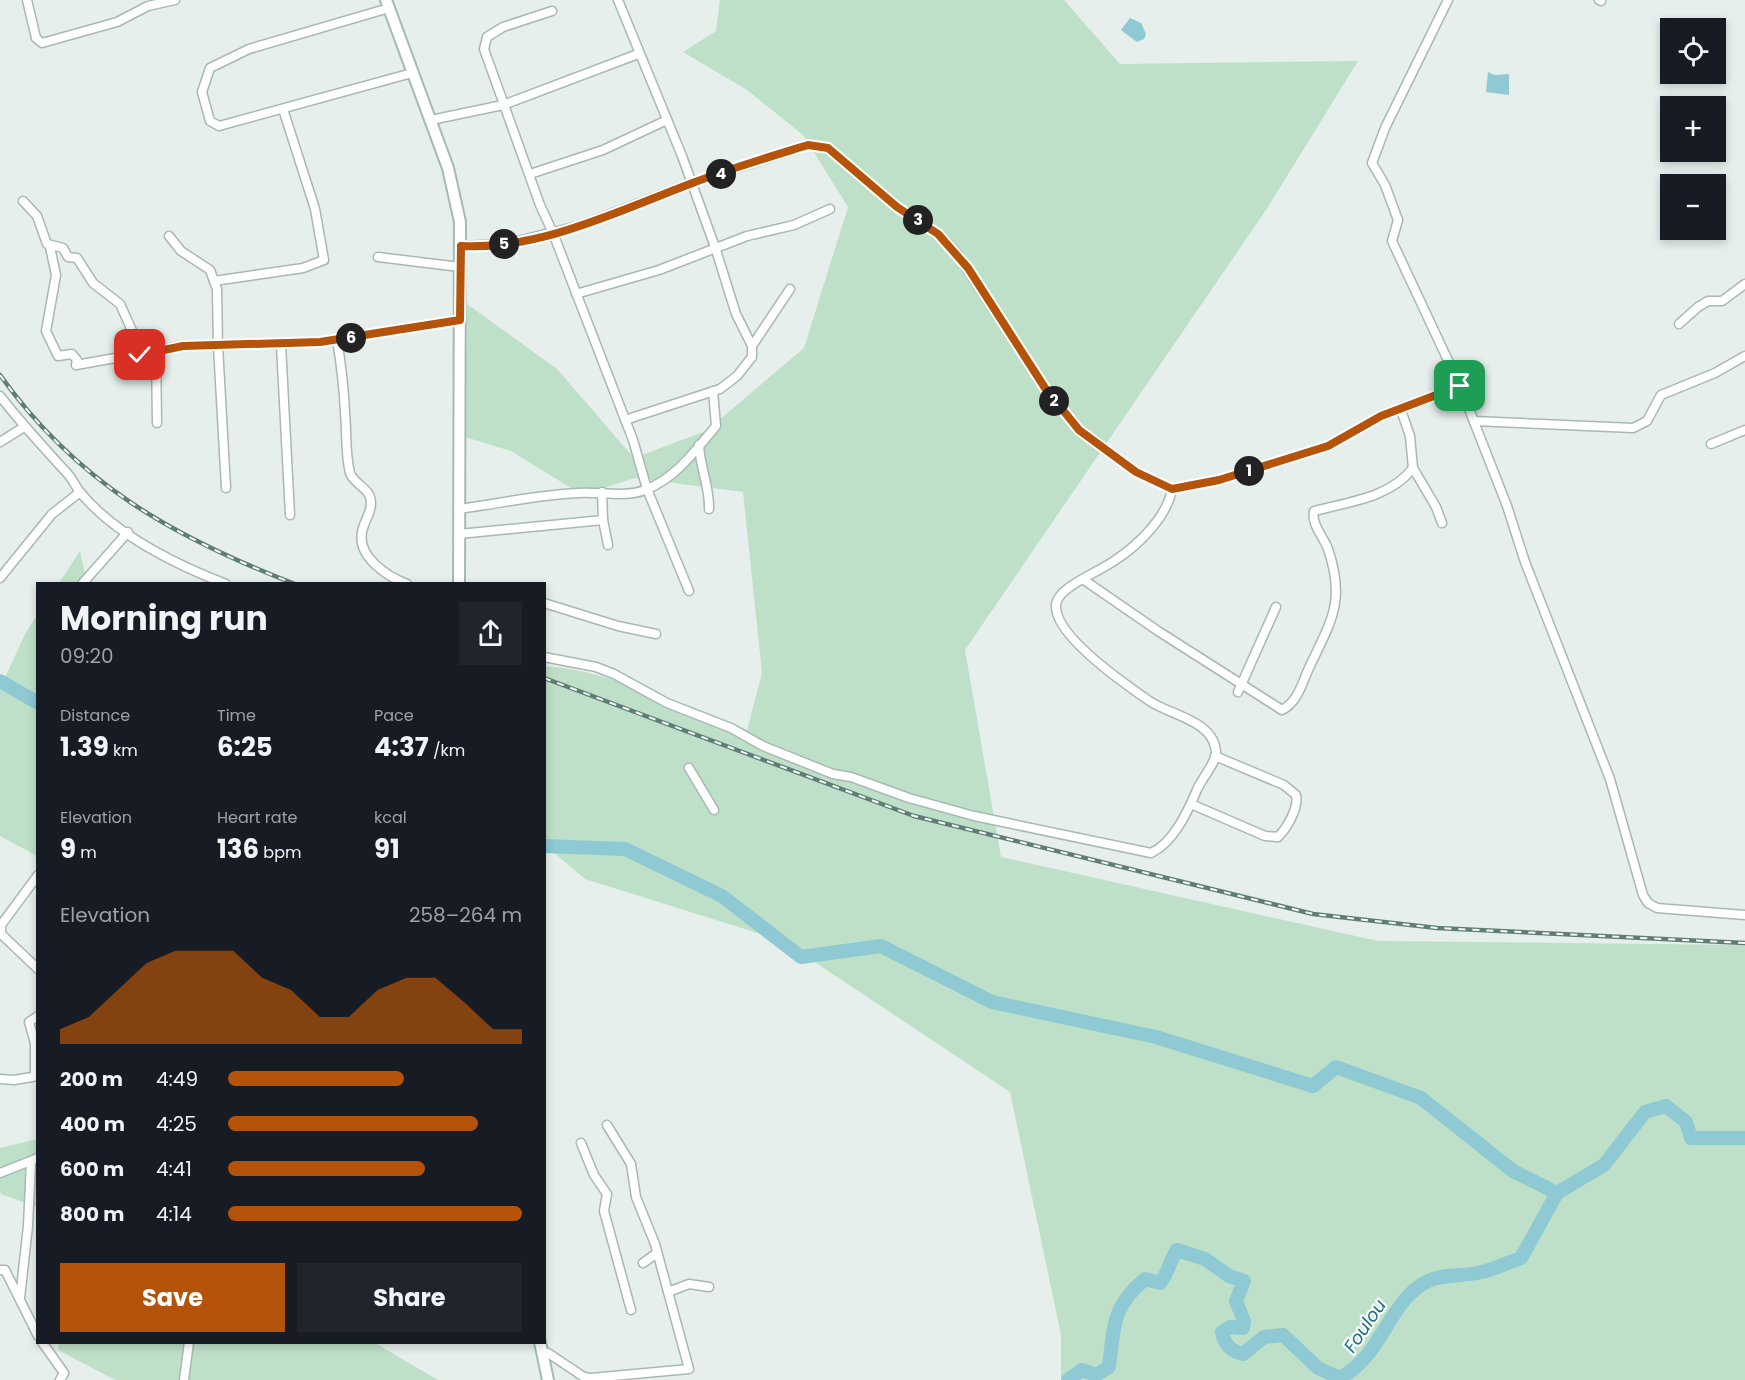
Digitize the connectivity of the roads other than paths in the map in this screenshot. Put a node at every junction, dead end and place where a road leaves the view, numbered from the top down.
1 (27, 0) edge
2 (175, 0) edge
3 (618, 0) edge
4 (1448, 0) edge
5 (147, 3) edge
6 (388, 4) edge
7 (552, 11) dead end
8 (638, 54) junction
9 (412, 74) junction
10 (503, 105) junction
11 (283, 109) junction
12 (431, 120) junction
13 (667, 120) junction
14 (530, 174) junction
15 (692, 183) junction
16 (23, 201) dead end
17 (830, 209) dead end
18 (553, 233) junction
19 (169, 236) dead end
20 (461, 246) junction
21 (50, 247) junction
22 (716, 247) junction
23 (378, 257) dead end
24 (460, 267) junction
25 (214, 280) junction
26 (1745, 284) edge
27 (790, 289) dead end
28 (576, 294) junction
29 (460, 320) junction
30 (1679, 324) dead end
31 (337, 339) junction
32 (281, 345) junction
33 (752, 345) junction
34 (218, 346) junction
35 (156, 351) junction
36 (1745, 356) edge
37 (1460, 386) junction
38 (713, 391) junction
39 (0, 396) edge
40 (1401, 410) junction
41 (625, 420) junction
42 (1474, 421) junction
43 (158, 423) dead end
44 (24, 428) junction
45 (1745, 430) edge
46 (0, 442) edge
47 (1711, 444) dead end
48 (699, 446) junction
49 (1413, 468) junction
50 (226, 488) dead end
51 (646, 489) junction
52 (1172, 489) junction
53 (80, 492) junction
54 (602, 492) junction
55 (459, 509) junction
56 (709, 509) dead end
57 (290, 515) dead end
58 (603, 520) junction
59 (1442, 523) dead end
60 (128, 532) junction
61 (459, 534) junction
62 (608, 545) dead end
63 (0, 578) edge
64 (1084, 580) junction
65 (84, 582) edge
66 (221, 582) edge
67 (402, 582) edge
68 (459, 582) edge
69 (689, 591) dead end
70 (546, 604) edge
71 (1276, 607) dead end
72 (656, 634) dead end
73 (546, 657) edge
74 (1240, 688) junction
75 (1215, 756) junction
76 (689, 768) dead end
77 (1191, 804) junction
78 (714, 810) dead end
79 (36, 878) edge
80 (1745, 915) edge
81 (36, 967) edge
82 (36, 1017) edge
83 (0, 1076) edge
84 (36, 1076) edge
85 (607, 1125) dead end
86 (581, 1143) dead end
87 (34, 1160) edge
88 (0, 1173) edge
89 (657, 1253) junction
90 (643, 1263) dead end
91 (0, 1269) edge
92 (709, 1287) dead end
93 (668, 1292) junction
94 (20, 1298) junction
95 (631, 1310) dead end
96 (36, 1332) edge
97 (43, 1344) edge
98 (189, 1344) edge
99 (541, 1348) edge
100 (664, 1371) junction
101 (585, 1379) edge
102 (60, 1380) edge
103 (184, 1380) edge
104 (549, 1380) edge
105 (653, 1380) edge

1 - 5 street
2 - 5 street
3 - 8 street
4 - 37 street
6 - 9 street
6 - 11 street
7 - 10 street
8 - 10 street
8 - 13 street
9 - 11 street
9 - 12 street
10 - 12 street
10 - 14 street
11 - 25 street
12 - 20 street
13 - 14 street
13 - 15 street
14 - 18 street
15 - 18 street
15 - 22 street
15 - 52 street
16 - 21 street
17 - 22 street
18 - 20 street
18 - 28 street
19 - 25 street
20 - 24 street
21 - 35 street
21 - 35 street
22 - 28 street
22 - 33 street
23 - 24 street
24 - 29 street
25 - 34 street
26 - 30 street
27 - 33 street
28 - 41 street
29 - 31 street
29 - 55 street
31 - 32 street
31 - 67 street
32 - 34 street
32 - 57 street
33 - 38 street
34 - 35 street
34 - 50 street
35 - 43 street
36 - 42 street
37 - 40 street
37 - 42 street
38 - 41 street
38 - 48 street
39 - 44 street
40 - 49 street
40 - 52 street
41 - 51 street
42 - 80 street
44 - 46 street
44 - 53 street
45 - 47 street
48 - 51 street
48 - 56 street
49 - 59 street
49 - 74 street
51 - 54 street
51 - 69 street
52 - 64 street
53 - 60 street
53 - 63 street
54 - 55 street
54 - 58 street
55 - 61 street
58 - 61 street
58 - 62 street
60 - 65 street
60 - 66 street
61 - 68 street
64 - 74 street
64 - 75 street
70 - 72 street
71 - 74 street
73 - 77 street
75 - 77 street
75 - 77 street
76 - 78 street
79 - 81 street
82 - 84 street
83 - 84 street
85 - 89 street
86 - 95 street
87 - 88 street
87 - 94 street
89 - 90 street
89 - 93 street
91 - 94 street
92 - 93 street
93 - 100 street
94 - 96 street
97 - 102 street
98 - 103 street
99 - 101 street
99 - 104 street
100 - 101 street
100 - 105 street

